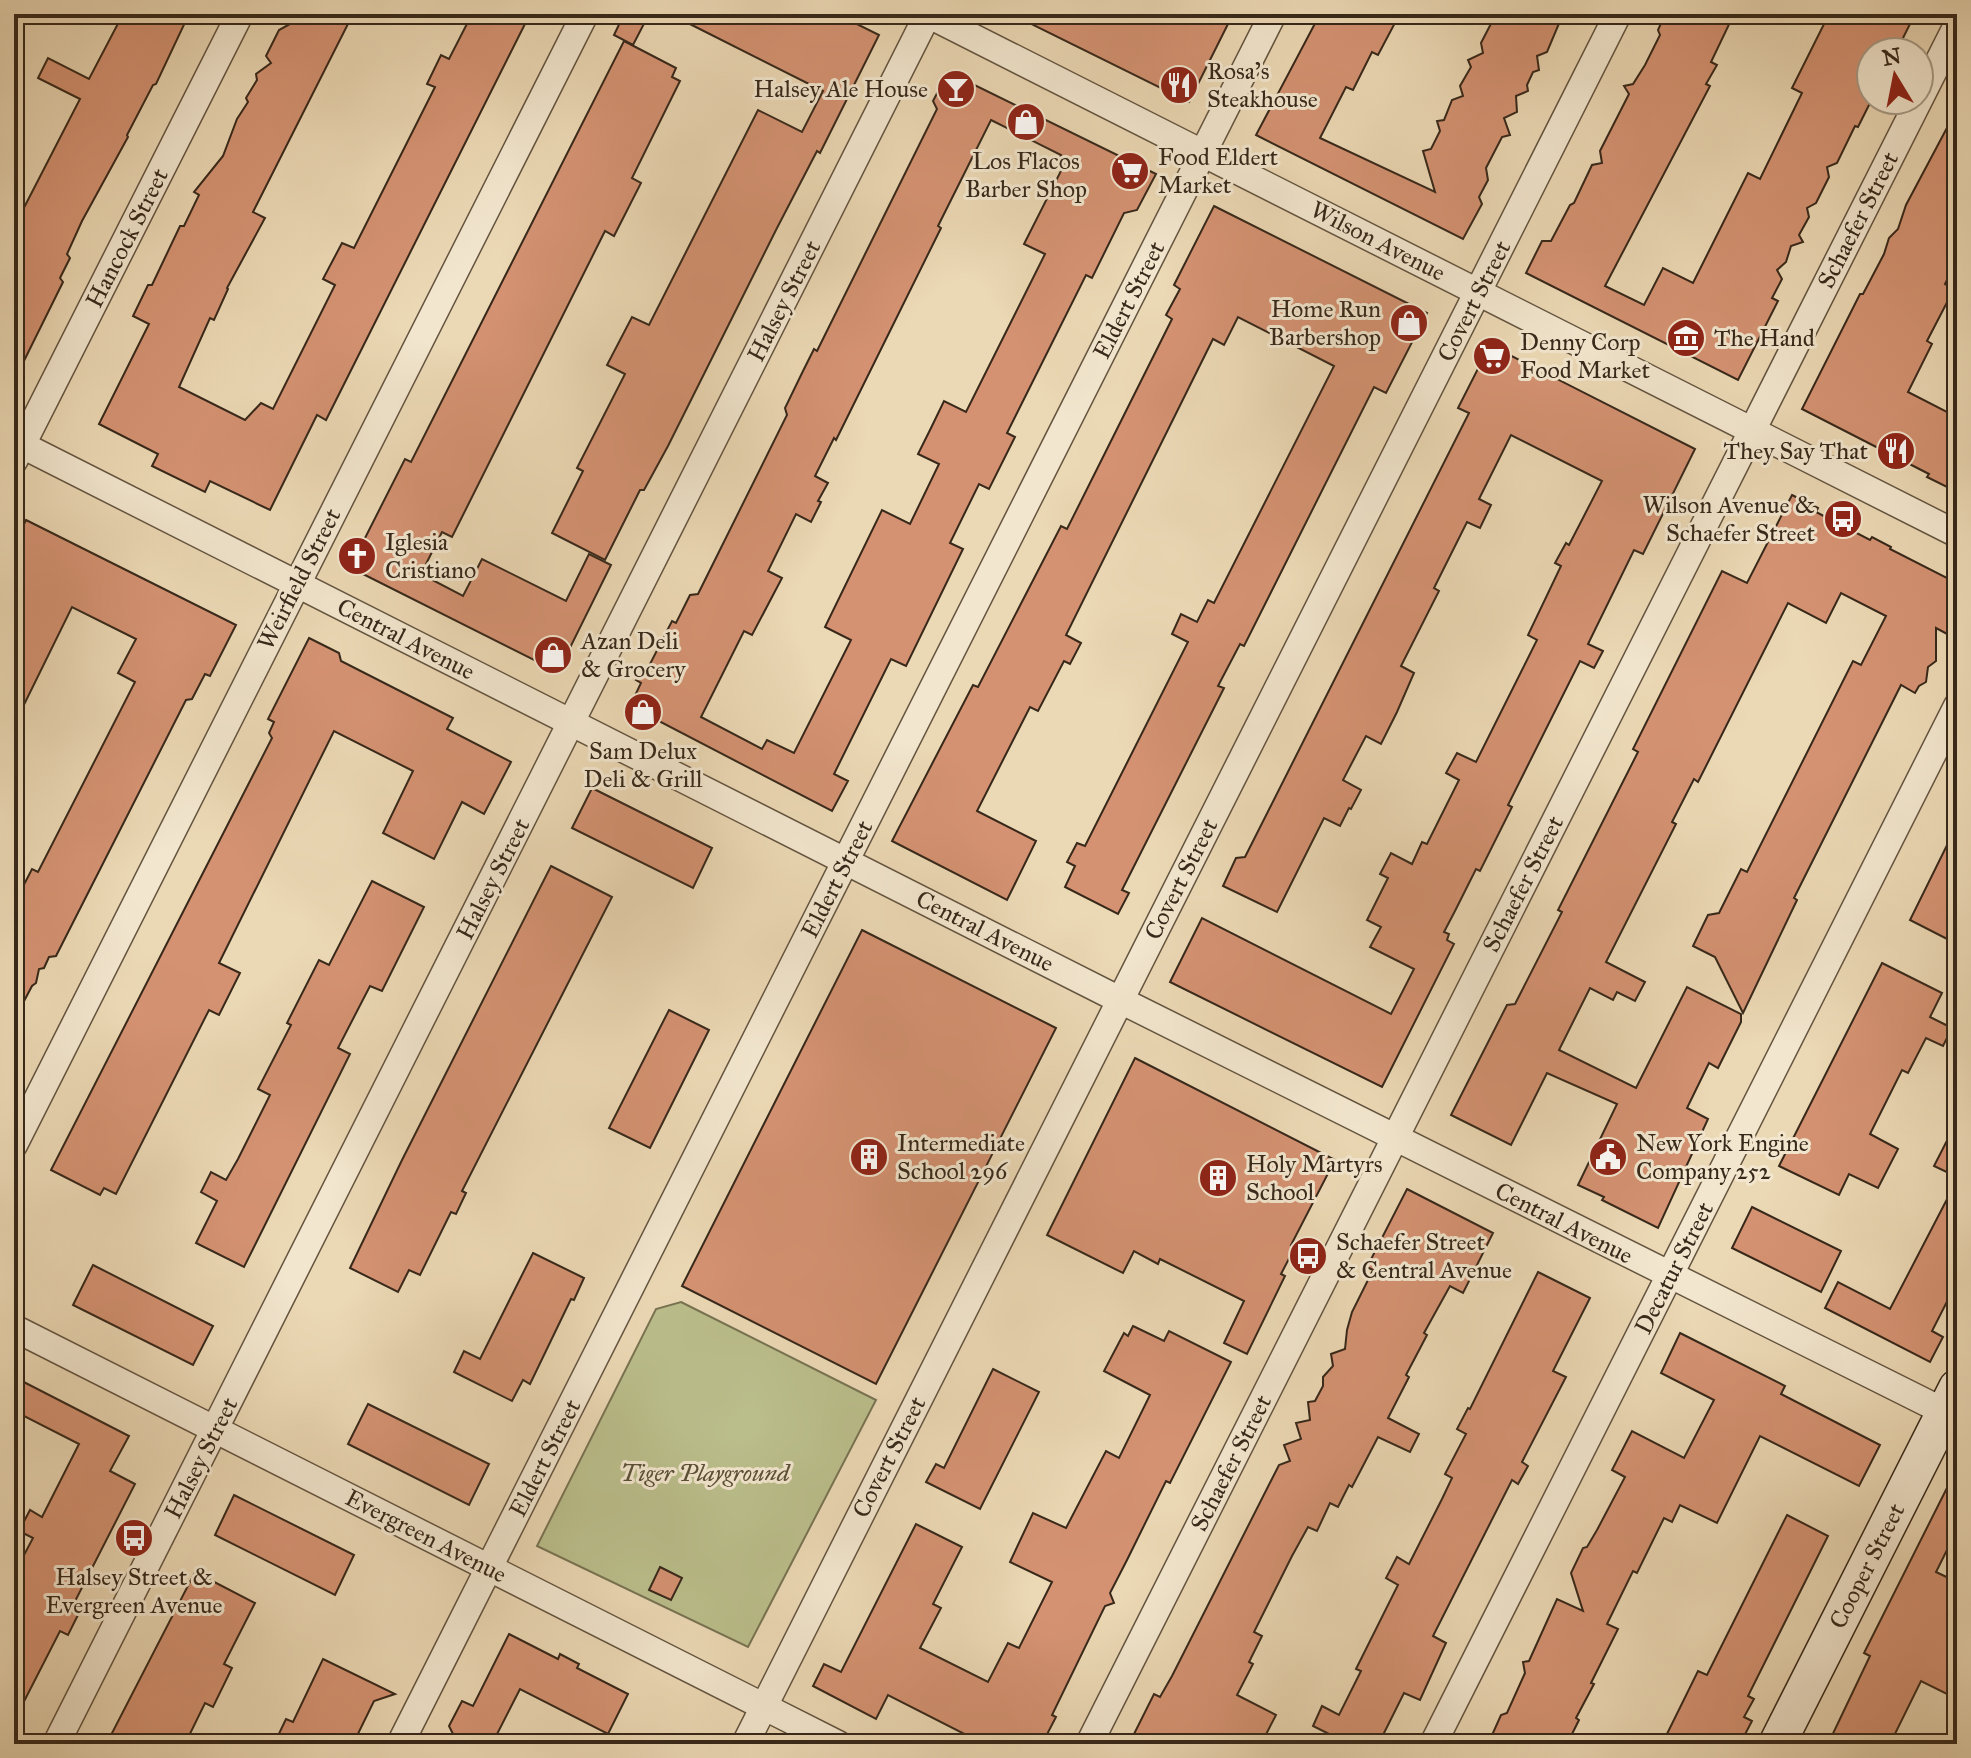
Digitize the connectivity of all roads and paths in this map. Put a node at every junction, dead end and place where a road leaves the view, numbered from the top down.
1 (240, 14) edge
2 (585, 14) edge
3 (928, 14) edge
4 (1273, 14) edge
5 (1618, 14) edge
6 (1957, 25) edge
7 (1203, 153) junction
8 (1479, 291) junction
9 (1753, 430) junction
10 (17, 449) edge
11 (1957, 534) edge
12 (297, 583) junction
13 (1957, 706) edge
14 (572, 722) junction
15 (846, 860) junction
16 (1120, 1000) junction
17 (1395, 1138) junction
18 (14, 1145) edge
19 (1670, 1276) junction
20 (14, 1328) edge
21 (1953, 1406) edge
22 (215, 1430) junction
23 (489, 1568) junction
24 (764, 1706) junction
25 (56, 1744) edge
26 (400, 1744) edge
27 (745, 1744) edge
28 (838, 1744) edge
29 (1089, 1744) edge
30 (1433, 1744) edge
31 (1777, 1744) edge

1 - 10 street, Hancock Street
2 - 12 street, Weirfield Street
3 - 7 street, Wilson Avenue
3 - 14 street, Halsey Street
4 - 7 street, Eldert Street
5 - 8 street, Covert Street
6 - 9 street, Schaefer Street
7 - 8 street, Wilson Avenue
7 - 15 street, Eldert Street
8 - 9 street, Wilson Avenue
8 - 16 street, Covert Street
9 - 11 street, Wilson Avenue
9 - 17 street, Schaefer Street
10 - 12 street, Central Avenue
12 - 14 street, Central Avenue
12 - 18 street, Weirfield Street
13 - 19 street, Decatur Street
14 - 15 street, Central Avenue
14 - 22 street, Halsey Street
15 - 16 street, Central Avenue
15 - 23 street, Eldert Street
16 - 17 street, Central Avenue
16 - 24 street, Covert Street
17 - 19 street, Central Avenue
17 - 29 street, Schaefer Street
19 - 21 street, Central Avenue
19 - 30 street, Decatur Street
20 - 22 street, Evergreen Avenue
21 - 31 main road, Cooper Street
22 - 23 street, Evergreen Avenue
22 - 25 street, Halsey Street
23 - 24 street, Evergreen Avenue
23 - 26 street, Eldert Street
24 - 27 street, Covert Street
24 - 28 street, Evergreen Avenue

